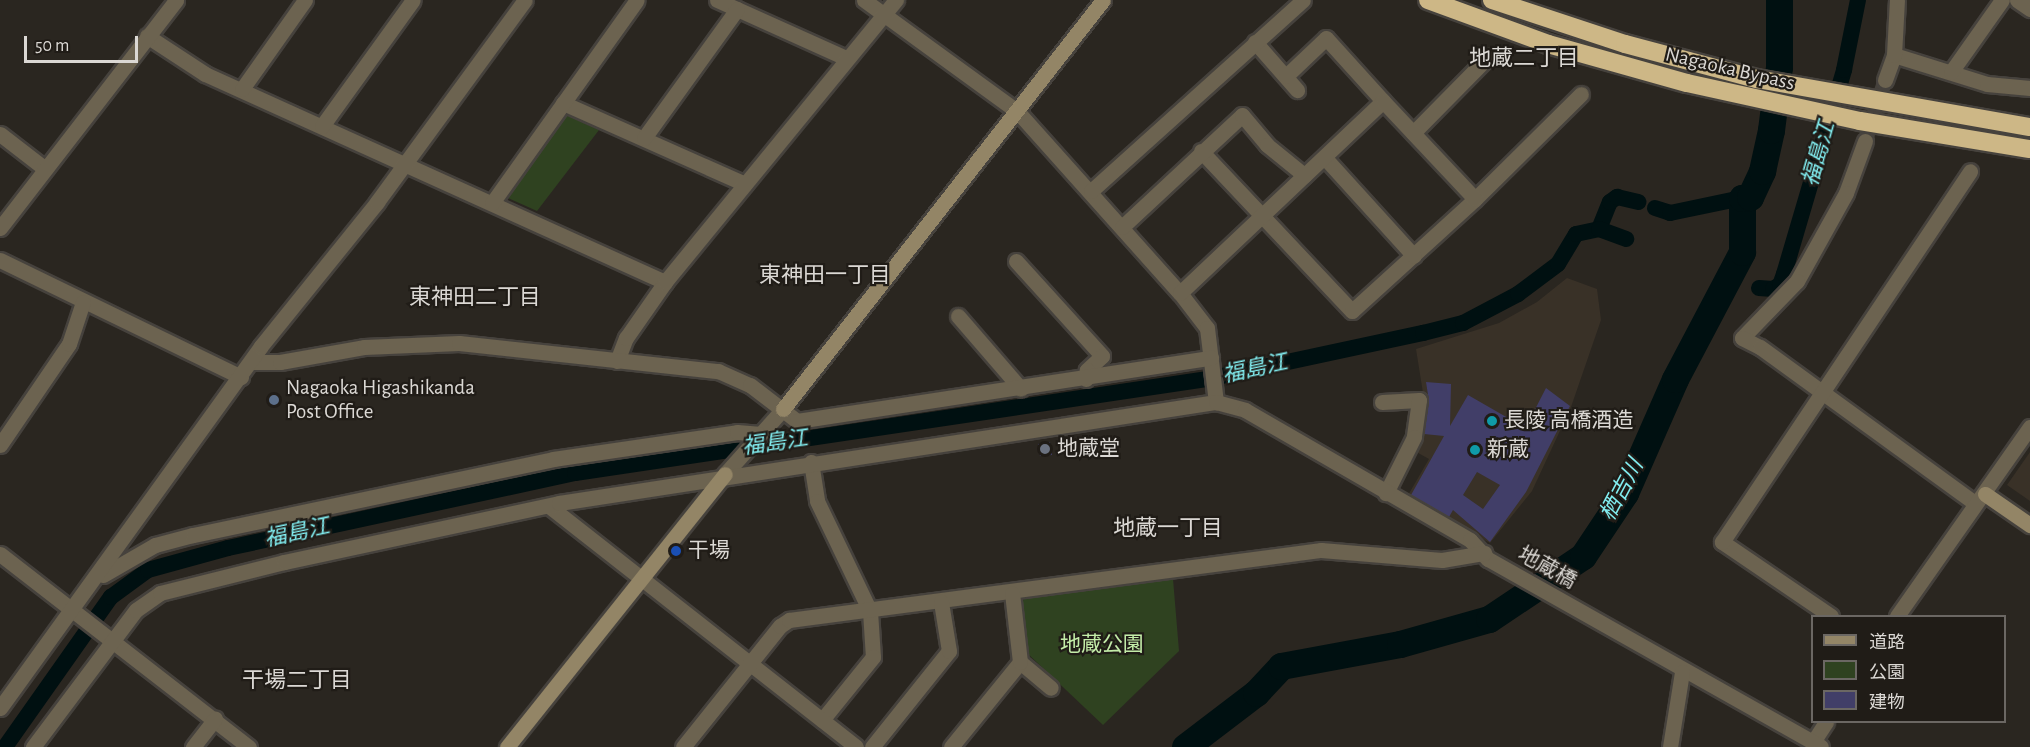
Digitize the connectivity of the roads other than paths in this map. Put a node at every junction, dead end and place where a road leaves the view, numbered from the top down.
1 (176, 0) edge
2 (305, 0) edge
3 (413, 0) edge
4 (525, 0) edge
5 (638, 0) edge
6 (717, 0) edge
7 (864, 0) edge
8 (896, 0) edge
9 (1103, 0) edge
10 (1304, 0) edge
11 (1428, 0) edge
12 (1492, 0) edge
13 (1897, 0) edge
14 (2002, 0) edge
15 (2017, 0) edge
16 (737, 9) junction
17 (2030, 9) edge
18 (881, 16) junction
19 (147, 36) junction
20 (1255, 42) junction
21 (1894, 56) junction
22 (1488, 57) dead end
23 (846, 58) junction
24 (1951, 72) junction
25 (1286, 76) junction
26 (1885, 80) tunnel mouth
27 (2030, 88) edge
28 (242, 89) junction
29 (1297, 90) dead end
30 (1581, 94) dead end
31 (1383, 101) junction
32 (563, 104) junction
33 (1017, 111) junction
34 (322, 126) junction
35 (2030, 127) edge
36 (1413, 133) junction
37 (0, 134) edge
38 (644, 138) junction
39 (1865, 141) tunnel mouth
40 (2030, 149) edge
41 (1201, 151) junction
42 (1325, 158) junction
43 (404, 165) junction
44 (44, 168) junction
45 (1970, 171) dead end
46 (1304, 175) junction
47 (745, 184) junction
48 (1091, 191) junction
49 (1475, 199) junction
50 (492, 203) junction
51 (1264, 216) junction
52 (1122, 227) junction
53 (0, 228) edge
54 (1414, 256) junction
55 (0, 260) edge
56 (1016, 261) dead end
57 (665, 282) junction
58 (1180, 293) junction
59 (83, 302) junction
60 (958, 316) dead end
61 (617, 361) junction
62 (1212, 361) junction
63 (253, 362) junction
64 (241, 377) junction
65 (1086, 379) junction
66 (1021, 389) junction
67 (1820, 391) junction
68 (1216, 396) junction
69 (1382, 402) dead end
70 (783, 409) junction
71 (2030, 427) edge
72 (753, 439) junction
73 (0, 445) edge
74 (811, 462) junction
75 (722, 477) junction
76 (1386, 493) junction
77 (1980, 499) junction
78 (549, 506) junction
79 (2030, 525) edge
80 (0, 554) edge
81 (1486, 556) junction
82 (640, 578) junction
83 (85, 591) junction
84 (1012, 593) junction
85 (941, 602) junction
86 (76, 611) junction
87 (870, 611) junction
88 (1830, 615) edge
89 (1898, 615) edge
90 (109, 636) junction
91 (1020, 662) junction
92 (750, 663) junction
93 (1682, 672) junction
94 (1051, 688) dead end
95 (0, 708) edge
96 (215, 719) junction
97 (822, 720) junction
98 (1827, 723) edge
99 (1817, 745) edge
100 (33, 747) edge
101 (193, 747) edge
102 (249, 747) edge
103 (507, 747) edge
104 (683, 747) edge
105 (856, 747) edge
106 (872, 747) edge
107 (951, 747) edge
108 (1670, 747) edge

1 - 19 street
2 - 28 street
3 - 34 street
4 - 43 street
5 - 32 street
6 - 16 street
7 - 18 street
8 - 18 street
9 - 33 street
10 - 20 street
11 - 40 highway, Nagaoka Bypass
12 - 35 highway, Nagaoka Bypass
13 - 21 street
14 - 24 street
15 - 17 street
16 - 23 street
16 - 38 street
18 - 23 street
18 - 33 street
19 - 28 street
19 - 44 street
20 - 25 street
20 - 48 street
21 - 24 street
21 - 26 street
22 - 36 street
23 - 47 street
24 - 27 street
25 - 29 street
25 - 31 street
28 - 34 street
30 - 49 street
31 - 36 street
31 - 42 street
32 - 38 street
32 - 50 street
33 - 48 street
33 - 70 street
34 - 43 street
36 - 49 street
37 - 44 street
38 - 47 street
39 - 67 street
41 - 46 street
41 - 51 street
41 - 52 street
42 - 46 street
42 - 54 street
43 - 50 street
43 - 63 street
44 - 53 street
45 - 67 street
46 - 51 street
47 - 57 street
48 - 52 street
49 - 54 street
50 - 57 street
51 - 54 street
51 - 58 street
52 - 58 street
55 - 59 street
56 - 65 street
57 - 61 street
58 - 62 street
59 - 64 street
59 - 73 street
60 - 66 street
61 - 63 street
61 - 70 street
62 - 65 street
62 - 68 street
63 - 64 street
64 - 83 street
65 - 66 street
66 - 70 street
67 - 77 street
67 - 88 street
68 - 74 street
68 - 76 street, 地蔵橋
69 - 76 street
70 - 72 street
71 - 77 street
72 - 75 street
72 - 83 street
74 - 75 street
74 - 87 street
75 - 78 street
75 - 82 street
76 - 81 street, 地蔵橋
77 - 79 street
77 - 89 street
78 - 82 street
78 - 90 street
80 - 86 street
81 - 84 street
81 - 93 street, 地蔵橋
82 - 92 street
82 - 103 street
83 - 86 street
84 - 85 street
84 - 91 street
85 - 87 street
85 - 106 street
86 - 90 street
86 - 95 street
87 - 92 street
87 - 97 street
90 - 96 street
90 - 100 street
91 - 94 street
91 - 107 street
92 - 97 street
92 - 104 street
93 - 99 street, 地蔵橋
93 - 108 street
96 - 101 street
96 - 102 street
97 - 105 street
98 - 99 street

